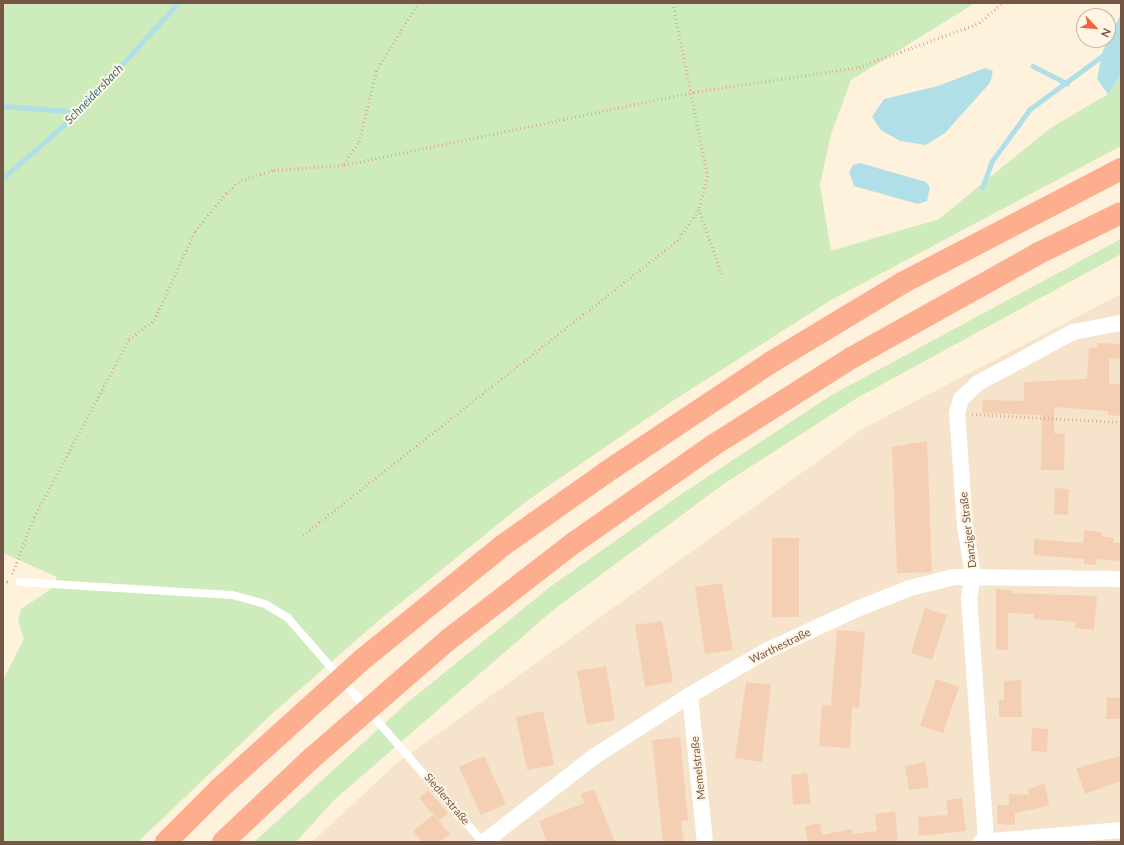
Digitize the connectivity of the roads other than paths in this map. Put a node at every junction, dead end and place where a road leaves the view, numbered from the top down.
1 (1121, 169) edge
2 (1121, 213) edge
3 (1121, 323) edge
4 (973, 575) junction
5 (1121, 579) edge
6 (20, 582) dead end
7 (690, 694) junction
8 (1121, 830) edge
9 (984, 841) edge
10 (166, 842) edge
11 (223, 842) edge
12 (484, 842) edge
13 (705, 842) edge

1 - 10 highway
2 - 11 highway
3 - 4 street, Danziger Straße
4 - 5 street, Warthestraße
4 - 7 street, Warthestraße
4 - 9 street, Danziger Straße
6 - 12 lane, Siedlerstraße
7 - 12 street, Warthestraße
7 - 13 street, Memelstraße
8 - 9 street

